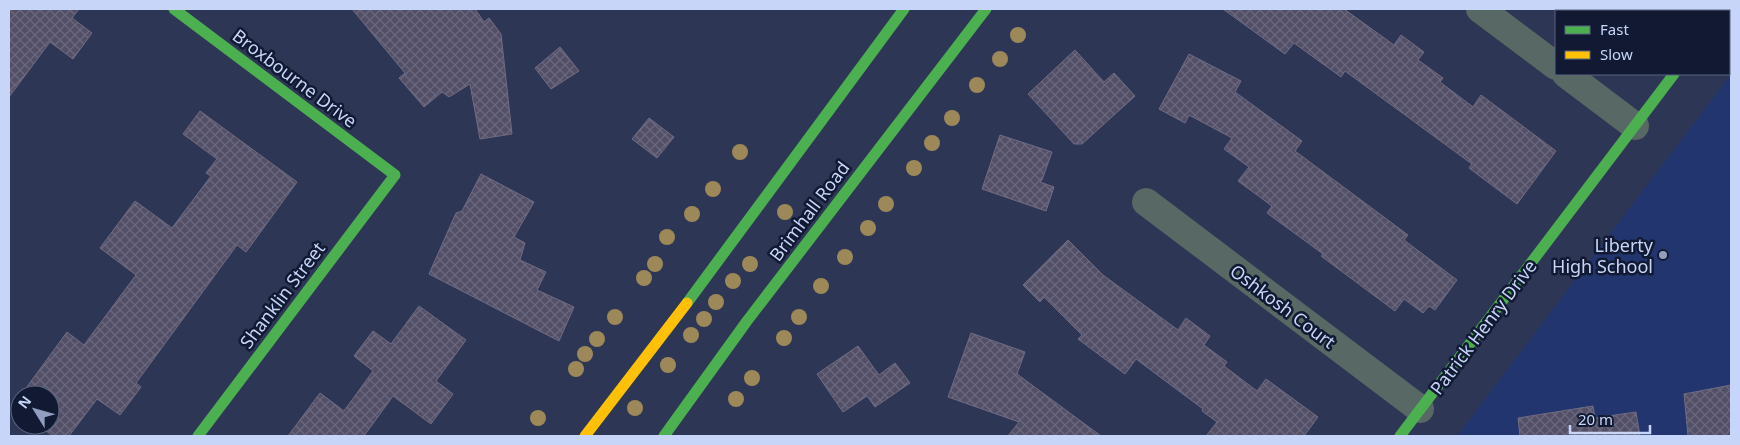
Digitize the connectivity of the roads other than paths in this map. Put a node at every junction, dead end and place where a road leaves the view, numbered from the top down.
1 (174, 9) edge
2 (904, 9) edge
3 (986, 9) edge
4 (1480, 9) edge
5 (1555, 65) edge
6 (1567, 75) edge
7 (1673, 75) edge
8 (1635, 126) junction
9 (395, 175) joint
10 (1146, 202) dead end
11 (1420, 410) junction
12 (198, 436) edge
13 (585, 436) edge
14 (664, 436) edge
15 (1400, 436) edge

1 - 9 street, Broxbourne Drive
2 - 13 street
3 - 14 street, Brimhall Road
4 - 5 street
6 - 8 street
7 - 8 street, Patrick Henry Drive
8 - 11 street, Patrick Henry Drive
9 - 12 street, Shanklin Street
10 - 11 street, Oshkosh Court
11 - 15 street, Patrick Henry Drive

